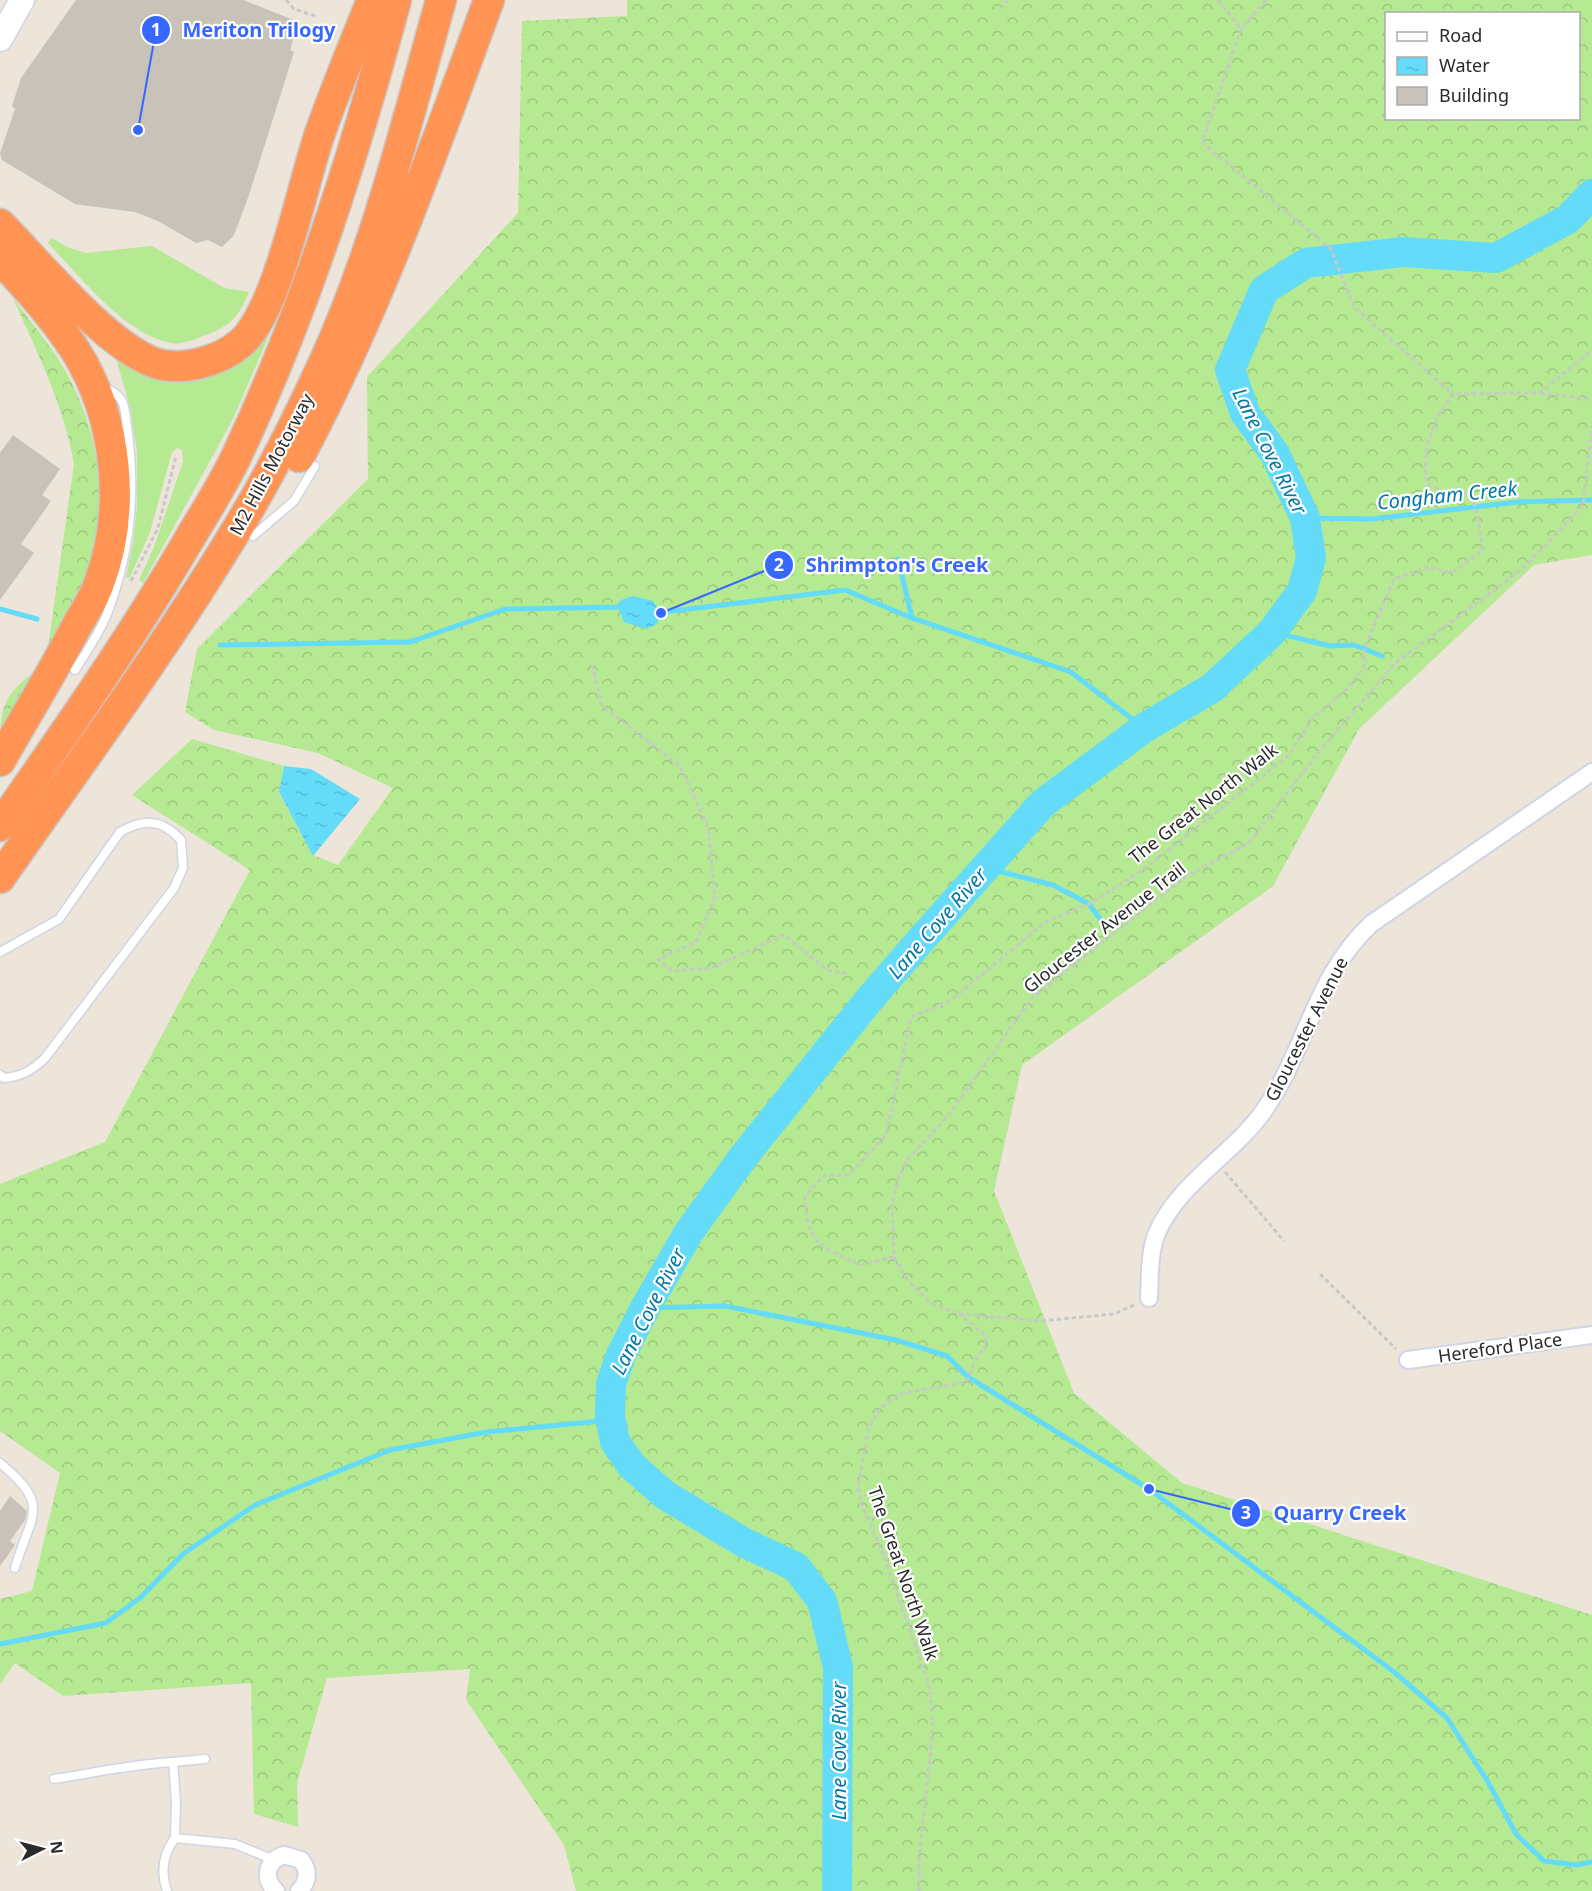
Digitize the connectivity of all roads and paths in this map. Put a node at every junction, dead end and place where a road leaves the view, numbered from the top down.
1 (12, 0) edge
2 (22, 0) edge
3 (286, 0) edge
4 (372, 0) edge
5 (396, 0) edge
6 (441, 0) edge
7 (489, 0) edge
8 (1007, 0) edge
9 (1218, 0) edge
10 (1266, 0) edge
11 (1001, 9) dead end
12 (0, 13) edge
13 (315, 16) dead end
14 (1241, 29) junction
15 (0, 39) edge
16 (0, 224) edge
17 (0, 259) edge
18 (1592, 350) edge
19 (91, 380) junction
20 (1540, 393) junction
21 (1453, 394) junction
22 (1592, 399) edge
23 (1592, 426) edge
24 (176, 456) dead end
25 (315, 466) dead end
26 (253, 536) junction
27 (204, 583) junction
28 (115, 591) junction
29 (592, 665) dead end
30 (75, 670) dead end
31 (0, 761) edge
32 (1592, 772) edge
33 (0, 826) edge
34 (0, 878) edge
35 (0, 952) edge
36 (849, 974) dead end
37 (0, 1075) edge
38 (1216, 1162) junction
39 (1284, 1241) dead end
40 (894, 1257) junction
41 (1320, 1274) dead end
42 (1149, 1298) joint
43 (959, 1314) junction
44 (1592, 1335) edge
45 (1408, 1360) joint
46 (0, 1463) edge
47 (15, 1568) dead end
48 (205, 1758) dead end
49 (172, 1762) junction
50 (54, 1779) dead end
51 (175, 1838) junction
52 (274, 1860) junction
53 (167, 1891) edge
54 (276, 1891) edge
55 (299, 1891) edge
56 (919, 1891) edge

1 - 12 main road
2 - 15 main road
3 - 13 path
4 - 16 highway
5 - 33 highway, M2 Hills Motorway
6 - 27 highway, M2 Hills Motorway
7 - 26 highway
8 - 11 path
9 - 14 path
10 - 14 path
14 - 21 path
17 - 19 highway
18 - 20 path
19 - 28 lane
19 - 31 highway
20 - 21 path
20 - 22 path
21 - 40 path, The Great North Walk
23 - 40 path, Gloucester Avenue Trail
24 - 28 path
25 - 26 lane
26 - 27 highway
27 - 34 highway, M2 Hills Motorway
28 - 30 lane
29 - 36 path
32 - 38 street, Gloucester Avenue
35 - 37 lane
38 - 39 path
38 - 42 street, Gloucester Avenue
40 - 43 path
41 - 45 path
42 - 43 path
43 - 56 path, The Great North Walk
44 - 45 street, Hereford Place
46 - 47 lane
48 - 49 lane
49 - 50 lane
49 - 51 lane
51 - 52 lane
51 - 53 lane
52 - 54 street
52 - 55 street

